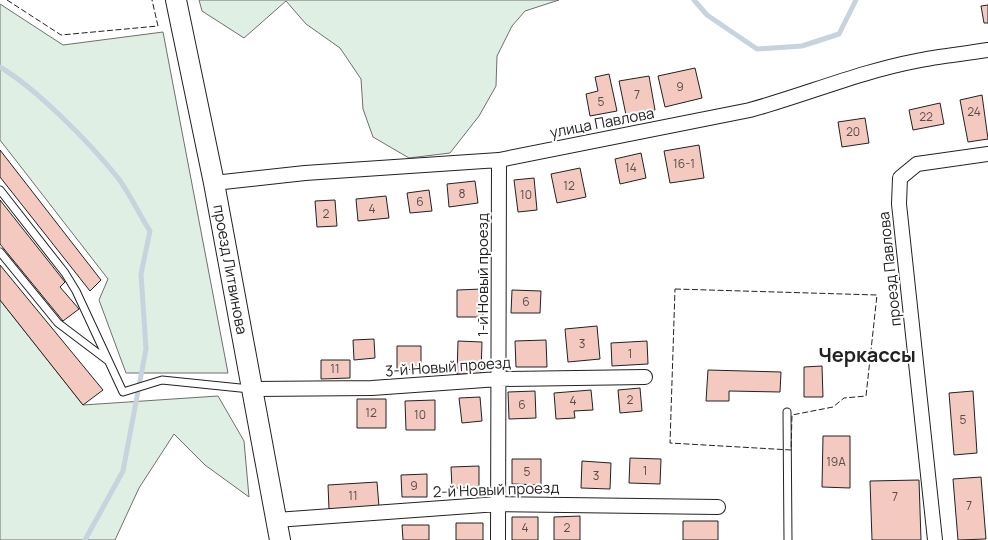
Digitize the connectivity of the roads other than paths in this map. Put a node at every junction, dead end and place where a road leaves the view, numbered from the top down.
1 (176, 0) edge
2 (988, 50) edge
3 (988, 154) edge
4 (499, 160) junction
5 (214, 183) junction
6 (0, 190) edge
7 (0, 252) edge
8 (109, 362) junction
9 (645, 376) dead end
10 (499, 379) junction
11 (252, 390) junction
12 (787, 412) dead end
13 (498, 504) junction
14 (718, 506) dead end
15 (276, 520) junction
16 (280, 540) edge
17 (498, 540) edge
18 (788, 540) edge
19 (934, 540) edge

1 - 5 main road, проезд Литвинова
2 - 4 street, улица Павлова
3 - 19 street, проезд Павлова
4 - 5 street, улица Павлова
4 - 10 street, 1-й Новый проезд
5 - 11 main road, проезд Литвинова
6 - 8 lane
7 - 8 lane
8 - 11 lane
9 - 10 street, 3-й Новый проезд
10 - 11 street, 3-й Новый проезд
10 - 13 street, 1-й Новый проезд
11 - 15 main road, проезд Литвинова
12 - 18 lane
13 - 14 street, 2-й Новый проезд
13 - 15 street, 2-й Новый проезд
13 - 17 street, 1-й Новый проезд
15 - 16 main road, проезд Литвинова

